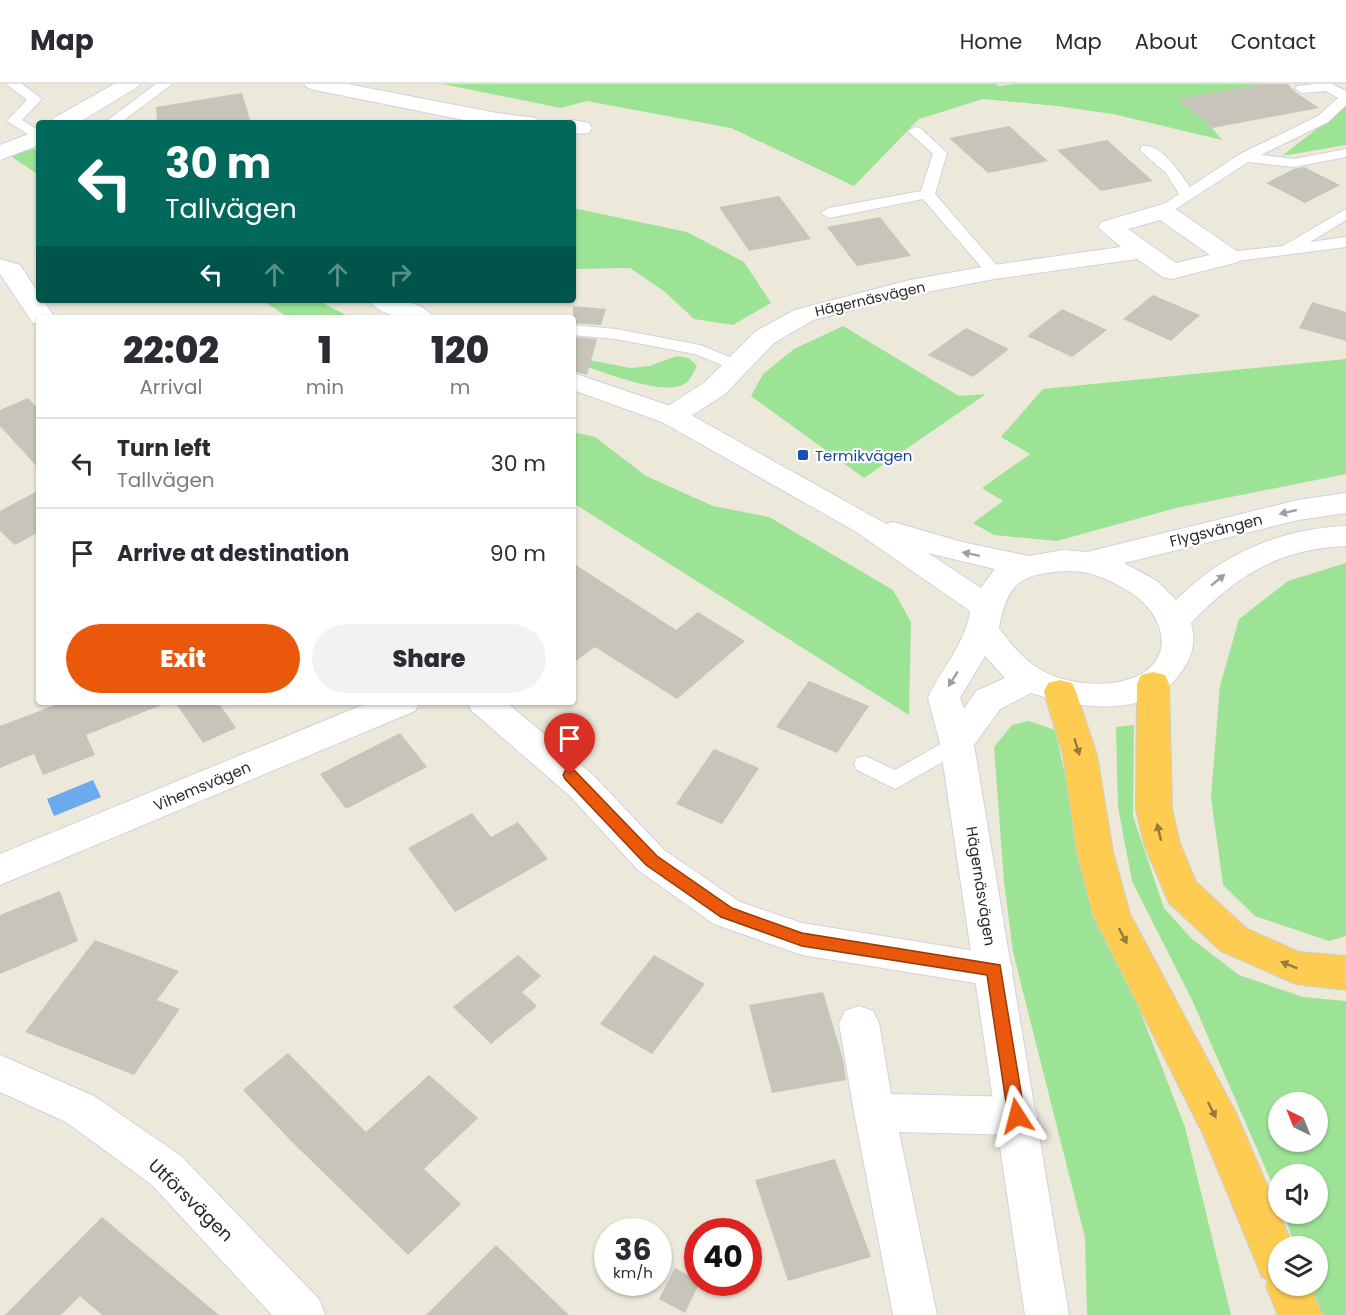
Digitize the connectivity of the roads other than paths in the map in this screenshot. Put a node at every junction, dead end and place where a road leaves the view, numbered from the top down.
1 (13, 84) edge
2 (129, 84) edge
3 (165, 84) edge
4 (315, 84) edge
5 (1302, 89) dead end
6 (1346, 97) edge
7 (0, 112) edge
8 (67, 120) edge
9 (115, 120) edge
10 (497, 120) edge
11 (14, 121) junction
12 (915, 131) dead end
13 (36, 135) edge
14 (36, 138) edge
15 (1147, 149) dead end
16 (0, 153) edge
17 (1346, 153) edge
18 (1245, 157) junction
19 (927, 194) junction
20 (1187, 195) junction
21 (1162, 212) junction
22 (829, 213) dead end
23 (1346, 214) edge
24 (1346, 242) edge
25 (1287, 250) junction
26 (1142, 251) junction
27 (1229, 257) junction
28 (0, 266) edge
29 (994, 272) junction
30 (388, 303) edge
31 (40, 315) edge
32 (414, 315) edge
33 (576, 330) edge
34 (736, 366) junction
35 (576, 382) edge
36 (672, 416) junction
37 (1346, 503) edge
38 (865, 524) junction
39 (1346, 536) edge
40 (1088, 562) junction
41 (1028, 566) junction
42 (984, 618) junction
43 (1175, 620) junction
44 (1153, 684) junction
45 (1045, 686) junction
46 (396, 705) edge
47 (488, 705) edge
48 (957, 743) junction
49 (865, 764) dead end
50 (0, 870) edge
51 (994, 970) junction
52 (1346, 973) edge
53 (859, 1023) dead end
54 (0, 1073) edge
55 (874, 1113) junction
56 (1017, 1116) junction
57 (1268, 1238) edge
58 (1292, 1296) edge
59 (303, 1315) edge
60 (915, 1315) edge
61 (1047, 1315) edge
62 (1300, 1315) edge

1 - 11 lane
2 - 8 street
3 - 9 lane
4 - 10 street
5 - 6 lane
6 - 18 lane
7 - 11 lane
11 - 13 lane
12 - 19 lane
14 - 16 street
15 - 20 lane
17 - 18 lane
18 - 20 lane
19 - 22 lane
19 - 29 lane
20 - 21 lane
21 - 26 street
21 - 27 street
23 - 25 lane
24 - 25 lane
25 - 27 lane
26 - 27 street
26 - 29 street, Hägernäsvägen
28 - 31 street
29 - 34 street, Hägernäsvägen
30 - 32 street
33 - 34 lane
34 - 36 street, Hägernäsvägen
35 - 36 street
36 - 38 street
37 -> 40 street, Flygsvängen
41 -> 38 street
38 - 42 street
43 -> 39 street
40 - 41 street
40 - 43 street
41 - 42 street
42 - 45 street
42 -> 48 street, Hägernäsvägen
43 - 44 street
44 - 45 street
52 -> 44 highway
45 - 48 street
45 -> 57 highway
46 - 50 street, Vihemsvägen
47 - 51 street
48 - 49 lane
48 - 51 street, Hägernäsvägen
51 - 56 street, Hägernäsvägen
53 - 55 street
54 - 59 street, Utförsvägen
55 - 56 street
55 - 60 street
56 - 61 street, Hägernäsvägen
58 - 62 highway

